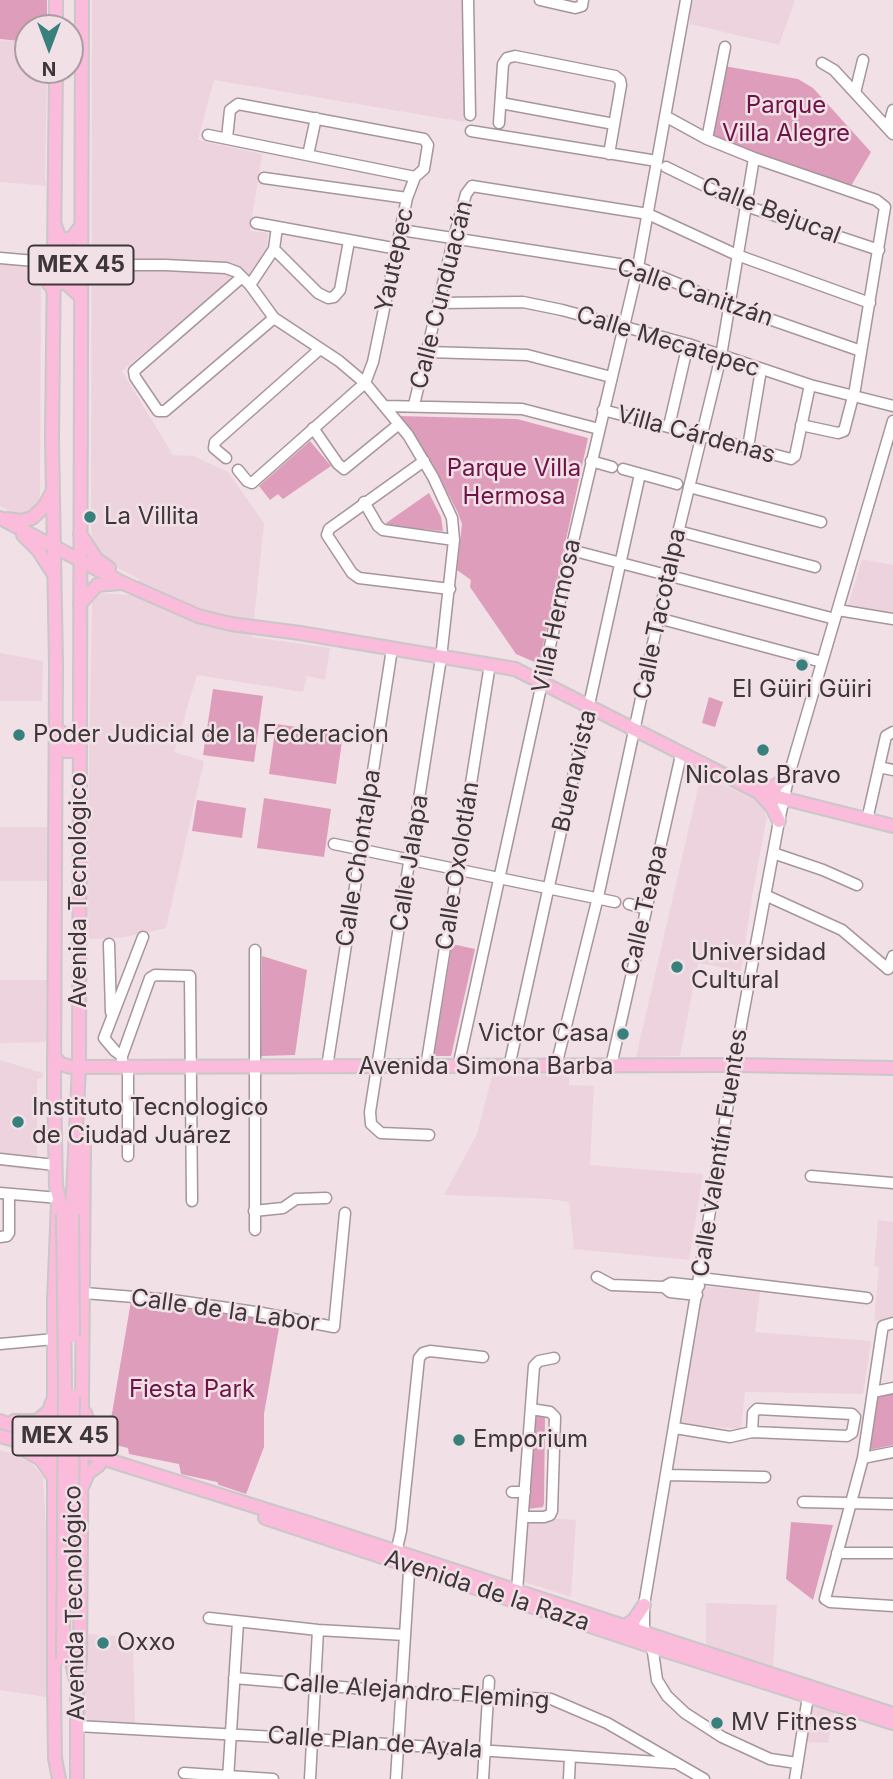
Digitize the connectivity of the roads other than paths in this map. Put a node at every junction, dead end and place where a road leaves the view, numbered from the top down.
1 (82, 0) edge
2 (468, 0) edge
3 (540, 0) edge
4 (583, 0) edge
5 (686, 0) edge
6 (563, 3) edge
7 (725, 47) dead end
8 (863, 60) dead end
9 (822, 63) dead end
10 (56, 84) edge
11 (855, 93) junction
12 (501, 103) junction
13 (893, 110) edge
14 (470, 114) dead end
15 (665, 116) junction
16 (316, 118) junction
17 (499, 122) dead end
18 (614, 124) junction
19 (471, 131) dead end
20 (890, 131) edge
21 (208, 135) dead end
22 (227, 138) junction
23 (707, 139) junction
24 (609, 154) junction
25 (309, 155) junction
26 (754, 158) junction
27 (661, 164) junction
28 (415, 177) junction
29 (264, 178) dead end
30 (407, 198) junction
31 (746, 206) junction
32 (648, 214) junction
33 (257, 223) dead end
34 (55, 225) junction
35 (81, 226) junction
36 (277, 227) junction
37 (401, 230) junction
38 (454, 237) junction
39 (349, 241) junction
40 (274, 249) junction
41 (398, 249) junction
42 (878, 250) junction
43 (737, 256) junction
44 (0, 258) edge
45 (81, 259) junction
46 (35, 261) junction
47 (53, 266) junction
48 (638, 267) junction
49 (242, 276) junction
50 (250, 285) junction
51 (52, 292) junction
52 (81, 298) junction
53 (439, 303) junction
54 (870, 303) junction
55 (729, 305) junction
56 (274, 318) junction
57 (623, 325) junction
58 (688, 344) junction
59 (320, 349) junction
60 (862, 351) junction
61 (428, 352) junction
62 (721, 356) junction
63 (761, 370) junction
64 (611, 377) junction
65 (365, 383) junction
66 (810, 385) junction
67 (852, 396) junction
68 (414, 405) junction
69 (384, 406) junction
70 (893, 406) edge
71 (603, 410) junction
72 (893, 421) edge
73 (398, 424) junction
74 (801, 425) junction
75 (668, 426) junction
76 (313, 428) junction
77 (599, 429) junction
78 (702, 435) junction
79 (748, 447) junction
80 (226, 458) dead end
81 (424, 461) junction
82 (591, 461) junction
83 (611, 467) dead end
84 (623, 469) dead end
85 (238, 470) dead end
86 (640, 474) junction
87 (677, 484) dead end
88 (689, 487) junction
89 (52, 492) junction
90 (364, 502) junction
91 (0, 518) edge
92 (821, 522) dead end
93 (678, 531) junction
94 (80, 534) junction
95 (454, 540) junction
96 (54, 547) junction
97 (571, 550) junction
98 (80, 560) junction
99 (620, 561) junction
100 (815, 567) dead end
101 (54, 574) junction
102 (668, 574) junction
103 (123, 583) junction
104 (450, 589) junction
105 (80, 604) junction
106 (836, 614) junction
107 (658, 618) junction
108 (893, 619) edge
109 (55, 648) junction
110 (392, 649) junction
111 (442, 658) junction
112 (822, 662) junction
113 (490, 664) junction
114 (544, 682) junction
115 (590, 706) junction
116 (635, 730) junction
117 (893, 732) edge
118 (80, 747) junction
119 (681, 755) junction
120 (879, 767) junction
121 (893, 770) edge
122 (54, 775) junction
123 (789, 778) junction
124 (79, 789) junction
125 (758, 792) junction
126 (783, 800) junction
127 (800, 804) junction
128 (867, 820) junction
129 (779, 821) junction
130 (893, 826) edge
131 (334, 844) dead end
132 (361, 848) junction
133 (773, 853) junction
134 (410, 860) junction
135 (457, 869) junction
136 (498, 876) junction
137 (857, 885) dead end
138 (548, 888) junction
139 (765, 895) junction
140 (598, 897) junction
141 (615, 901) dead end
142 (629, 904) dead end
143 (646, 909) junction
144 (143, 937) dead end
145 (109, 944) dead end
146 (255, 950) dead end
147 (893, 956) edge
148 (111, 1019) junction
149 (54, 1057) junction
150 (124, 1063) junction
151 (735, 1065) junction
152 (556, 1066) junction
153 (611, 1066) junction
154 (79, 1067) junction
155 (190, 1067) junction
156 (254, 1067) junction
157 (327, 1067) junction
158 (376, 1067) junction
159 (426, 1067) junction
160 (458, 1067) junction
161 (509, 1067) junction
162 (893, 1068) edge
163 (54, 1091) junction
164 (78, 1092) junction
165 (429, 1135) dead end
166 (128, 1156) dead end
167 (0, 1159) edge
168 (55, 1165) junction
169 (811, 1176) dead end
170 (893, 1183) edge
171 (5, 1193) edge
172 (59, 1198) junction
173 (326, 1198) dead end
174 (192, 1201) dead end
175 (254, 1211) junction
176 (345, 1213) dead end
177 (67, 1214) junction
178 (255, 1230) dead end
179 (0, 1237) edge
180 (597, 1277) dead end
181 (698, 1286) junction
182 (84, 1293) junction
183 (867, 1298) dead end
184 (888, 1325) edge
185 (54, 1339) junction
186 (0, 1344) edge
187 (483, 1357) dead end
188 (554, 1358) dead end
189 (893, 1388) edge
190 (873, 1392) junction
191 (54, 1399) junction
192 (82, 1404) junction
193 (531, 1409) junction
194 (3, 1422) edge
195 (675, 1428) junction
196 (752, 1432) junction
197 (81, 1434) junction
198 (6, 1438) edge
199 (54, 1441) junction
200 (893, 1452) edge
201 (863, 1458) junction
202 (81, 1459) junction
203 (104, 1462) junction
204 (54, 1473) junction
205 (667, 1475) junction
206 (765, 1477) dead end
207 (82, 1489) junction
208 (512, 1492) dead end
209 (525, 1492) junction
210 (803, 1502) dead end
211 (850, 1503) junction
212 (893, 1504) edge
213 (523, 1517) junction
214 (836, 1553) junction
215 (893, 1553) edge
216 (396, 1556) junction
217 (412, 1562) junction
218 (517, 1591) junction
219 (644, 1605) junction
220 (893, 1606) edge
221 (209, 1618) dead end
222 (237, 1622) junction
223 (625, 1626) junction
224 (318, 1630) junction
225 (644, 1633) junction
226 (405, 1635) junction
227 (650, 1646) junction
228 (67, 1658) junction
229 (234, 1678) junction
230 (489, 1681) dead end
231 (316, 1684) junction
232 (77, 1685) junction
233 (808, 1691) junction
234 (401, 1692) junction
235 (489, 1695) junction
236 (893, 1714) edge
237 (893, 1723) edge
238 (77, 1727) junction
239 (231, 1734) junction
240 (312, 1739) junction
241 (398, 1745) junction
242 (485, 1750) junction
243 (570, 1756) junction
244 (673, 1763) junction
245 (797, 1763) junction
246 (184, 1773) dead end
247 (228, 1778) edge
248 (59, 1779) edge
249 (78, 1779) edge
250 (273, 1779) edge
251 (310, 1779) edge
252 (396, 1779) edge
253 (483, 1779) edge
254 (569, 1779) edge
255 (704, 1779) edge
256 (795, 1779) edge

1 - 35 main road, Avenida Tecnológico / MEX 45
2 - 14 street
3 - 6 street
4 - 6 street
5 - 15 street, Villa Hermosa
7 - 23 street
8 - 11 street
9 - 11 street
10 - 34 main road, Avenida Tecnológico / MEX 45
11 - 20 street
12 - 17 street
12 - 18 street
12 - 18 street
13 - 20 street
15 - 23 street
15 - 27 street, Villa Hermosa
16 - 22 street
16 - 25 street
16 - 28 street, Yautepec
18 - 24 street
19 - 24 street, Calle Bejucal
21 - 22 street
22 - 25 street
23 - 26 street
24 - 27 street, Calle Bejucal
25 - 28 street
26 - 31 street, Calle Tacotalpa
26 - 42 street
27 - 31 street, Calle Bejucal
27 - 32 street, Villa Hermosa
28 - 30 street, Yautepec
29 - 30 street
30 - 37 street, Yautepec
31 - 42 street, Calle Bejucal
31 - 43 street, Calle Tacotalpa
32 - 38 street, Calle Cunduacán
32 - 43 street
32 - 48 street, Villa Hermosa
33 - 36 street
34 - 35 main road
34 - 47 main road, Avenida Tecnológico / MEX 45
35 - 45 main road, Avenida Tecnológico / MEX 45
36 - 39 street
36 - 40 street
37 - 38 street, Calle Canitzán
37 - 41 street, Yautepec
38 - 48 street, Calle Canitzán
38 - 53 street, Calle Cunduacán
39 - 40 street
39 - 41 street
40 - 50 street
41 - 65 street, Yautepec
42 - 54 street
43 - 54 street
43 - 55 street, Calle Tacotalpa
44 - 46 street
45 - 47 main road
45 - 49 street
45 - 52 main road, Avenida Tecnológico / MEX 45
46 - 47 street
46 - 51 main road
47 - 51 main road, Avenida Tecnológico / MEX 45
48 - 55 street, Calle Canitzán
48 - 57 street, Villa Hermosa
49 - 50 street, Calle Jalapa
49 - 56 street
50 - 56 street, Calle Jalapa
51 - 52 main road
51 - 89 main road, Avenida Tecnológico / MEX 45
52 - 94 main road, Avenida Tecnológico / MEX 45
53 - 57 street, Calle Mecatepec
53 - 61 street, Calle Cunduacán
54 - 60 street
55 - 60 street, Calle Canitzán
55 - 62 street, Calle Tacotalpa
56 - 59 street, Calle Jalapa
57 - 58 street, Calle Mecatepec
57 - 64 street, Villa Hermosa
58 - 62 street, Calle Mecatepec
58 - 75 street
59 - 65 street, Calle Jalapa
59 - 80 street
60 - 67 street
61 - 64 street
61 - 68 street, Calle Cunduacán
62 - 63 street, Calle Mecatepec
62 - 78 street, Calle Tacotalpa
63 - 66 street, Calle Mecatepec
63 - 79 street
64 - 71 street, Villa Hermosa
65 - 69 street, Calle Jalapa
65 - 76 street
66 - 67 street, Calle Mecatepec
66 - 74 street
67 - 70 street, Calle Mecatepec
67 - 74 street
68 - 69 street
68 - 77 street
69 - 73 street, Calle Jalapa
71 - 75 street, Villa Cárdenas
71 - 77 street, Villa Hermosa
72 - 106 street, Calle Valentín Fuentes
73 - 76 street
73 - 81 street, Calle Jalapa
74 - 79 street, Villa Cárdenas
75 - 78 street, Villa Cárdenas
76 - 85 street
77 - 82 street, Villa Hermosa
78 - 79 street, Villa Cárdenas
78 - 88 street, Calle Tacotalpa
81 - 90 street
81 - 95 street, Calle Jalapa
82 - 83 street
82 - 97 street, Villa Hermosa
84 - 86 street
86 - 87 street
86 - 99 street, Buenavista
88 - 92 street
88 - 93 street, Calle Tacotalpa
89 - 91 main road
89 - 96 main road, Avenida Tecnológico / MEX 45
90 - 95 street
90 - 104 street
91 - 96 main road
91 - 101 main road
93 - 100 street
93 - 102 street, Calle Tacotalpa
94 - 98 main road, Avenida Tecnológico / MEX 45
94 - 103 main road
95 - 104 street, Calle Jalapa
96 - 98 main road
96 - 101 main road, Avenida Tecnológico / MEX 45
97 - 99 street
97 - 114 street, Villa Hermosa
98 - 103 main road
98 - 105 main road, Avenida Tecnológico / MEX 45
99 - 102 street
99 - 115 street, Buenavista
101 - 109 main road, Avenida Tecnológico / MEX 45
102 - 106 street
102 - 107 street, Calle Tacotalpa
103 - 105 main road
103 - 110 main road
104 - 111 street, Calle Jalapa
105 - 118 main road, Avenida Tecnológico / MEX 45
106 - 108 street
106 - 112 street, Calle Valentín Fuentes
107 - 112 street
107 - 116 street, Calle Tacotalpa
109 - 118 main road
109 - 122 main road, Avenida Tecnológico / MEX 45
110 - 111 main road
110 - 132 street, Calle Chontalpa
111 - 113 main road
111 - 134 street, Calle Jalapa
112 - 123 street, Calle Valentín Fuentes
113 - 114 main road
113 - 135 street, Calle Oxolotlán
114 - 115 main road
114 - 136 street, Villa Hermosa
115 - 116 main road
115 - 138 street, Buenavista
116 - 119 main road
116 - 140 street, Calle Tacotalpa
117 - 120 street
118 - 124 main road, Avenida Tecnológico / MEX 45
119 - 125 main road
119 - 143 street, Calle Teapa
120 - 121 street
120 - 128 street
122 - 124 main road
122 - 149 main road, Avenida Tecnológico / MEX 45
123 - 125 main road
123 - 126 street, Calle Valentín Fuentes
123 - 127 main road
124 - 154 main road, Avenida Tecnológico / MEX 45
125 - 126 main road
125 - 129 main road
126 - 127 main road
126 - 129 street, Calle Valentín Fuentes
127 - 128 main road
128 - 130 main road
129 - 133 street, Calle Valentín Fuentes
131 - 132 street
132 - 134 street
132 - 157 street, Calle Chontalpa
133 - 137 street
133 - 139 street, Calle Valentín Fuentes
134 - 135 street
134 - 158 street, Calle Jalapa
135 - 136 street
135 - 159 street, Calle Oxolotlán
136 - 138 street
136 - 160 street, Villa Hermosa
138 - 140 street
138 - 161 street, Buenavista
139 - 147 street
139 - 151 street, Calle Valentín Fuentes
140 - 141 street
140 - 152 street, Calle Tacotalpa
142 - 143 street
143 - 153 street, Calle Teapa
144 - 148 street
145 - 148 street
146 - 156 street
148 - 150 street
149 - 154 main road
149 - 163 main road, Avenida Tecnológico / MEX 45
150 - 154 main road, Avenida Simona Barba
150 - 155 main road, Avenida Simona Barba
150 - 155 street
150 - 166 street
151 - 153 main road, Avenida Simona Barba
151 - 162 main road, Avenida Simona Barba
151 - 181 street, Calle Valentín Fuentes
152 - 153 main road, Avenida Simona Barba
152 - 161 main road, Avenida Simona Barba
154 - 164 main road, Avenida Tecnológico / MEX 45
154 - 182 main road
155 - 156 main road, Avenida Simona Barba
155 - 174 street
156 - 157 main road, Avenida Simona Barba
156 - 175 street
157 - 158 main road, Avenida Simona Barba
158 - 159 main road, Avenida Simona Barba
158 - 165 street, Calle Jalapa
159 - 160 main road, Avenida Simona Barba
160 - 161 main road, Avenida Simona Barba
163 - 164 main road
163 - 168 main road, Avenida Tecnológico / MEX 45
164 - 177 main road, Avenida Tecnológico / MEX 45
167 - 168 street
168 - 172 main road, Avenida Tecnológico / MEX 45
169 - 170 street
171 - 172 street
171 - 179 street
172 - 177 main road, Avenida Tecnológico / MEX 45
172 - 185 main road
173 - 175 street
175 - 178 street
176 - 182 street, Calle de la Labor
177 - 228 main road, Avenida Tecnológico / MEX 45, bridge
180 - 181 street
181 - 183 street
181 - 195 street, Calle Valentín Fuentes
182 - 192 main road
184 - 190 street
185 - 186 street
185 - 191 main road
187 - 216 street
188 - 193 street
189 - 190 street
190 - 201 street
191 - 194 main road
191 - 199 main road
192 - 197 main road
192 - 203 main road
193 - 209 street
193 - 213 street
194 - 199 main road
195 - 196 street
195 - 205 street, Calle Valentín Fuentes
196 - 196 street
197 - 199 main road
197 - 202 main road
198 - 199 main road
198 - 204 main road
199 - 202 main road
199 - 204 main road
200 - 201 street
201 - 211 street
202 - 203 main road, Avenida de la Raza
202 - 204 main road
202 - 207 main road
203 - 207 main road
203 - 216 main road, Avenida de la Raza
204 - 248 main road
205 - 206 street
205 - 219 street, Calle Valentín Fuentes
207 - 232 main road
208 - 209 street
209 - 213 street
210 - 211 street
211 - 212 street
211 - 214 street
213 - 218 street
214 - 215 street
214 - 220 street
216 - 217 main road, Avenida de la Raza
217 - 218 main road, Avenida de la Raza
217 - 226 street
217 - 227 main road, Avenida de la Raza
218 - 223 main road, Avenida de la Raza
219 - 223 main road
219 - 225 street, Calle Valentín Fuentes
221 - 222 street
222 - 224 street
222 - 229 street
223 - 225 main road, Avenida de la Raza
224 - 226 street
224 - 231 street
225 - 227 street, Calle Valentín Fuentes
225 - 233 main road, Avenida de la Raza
226 - 234 street
227 - 233 main road, Avenida de la Raza
227 - 245 street, Calle Valentín Fuentes
228 - 232 main road, Avenida Tecnológico / MEX 45
228 - 248 main road, Avenida Tecnológico / MEX 45
229 - 231 street, Calle Alejandro Fleming
229 - 239 street
230 - 235 street
231 - 234 street, Calle Alejandro Fleming
231 - 240 street
232 - 238 main road, Avenida Tecnológico / MEX 45
233 - 236 main road, Avenida de la Raza
233 - 237 main road, Avenida de la Raza
233 - 245 street
234 - 235 street, Calle Alejandro Fleming
234 - 241 street
235 - 242 street
235 - 244 street, Calle Alejandro Fleming
238 - 239 street, Calle Plan de Ayala
238 - 249 main road, Avenida Tecnológico / MEX 45
239 - 240 street, Calle Plan de Ayala
239 - 247 street
240 - 241 street, Calle Plan de Ayala
240 - 251 street
241 - 242 street, Calle Plan de Ayala
241 - 252 street
242 - 243 street, Calle Plan de Ayala
242 - 253 street
243 - 244 street, Calle Plan de Ayala
243 - 254 street
244 - 255 street, Calle Alejandro Fleming
245 - 256 street
246 - 247 street
247 - 250 street

